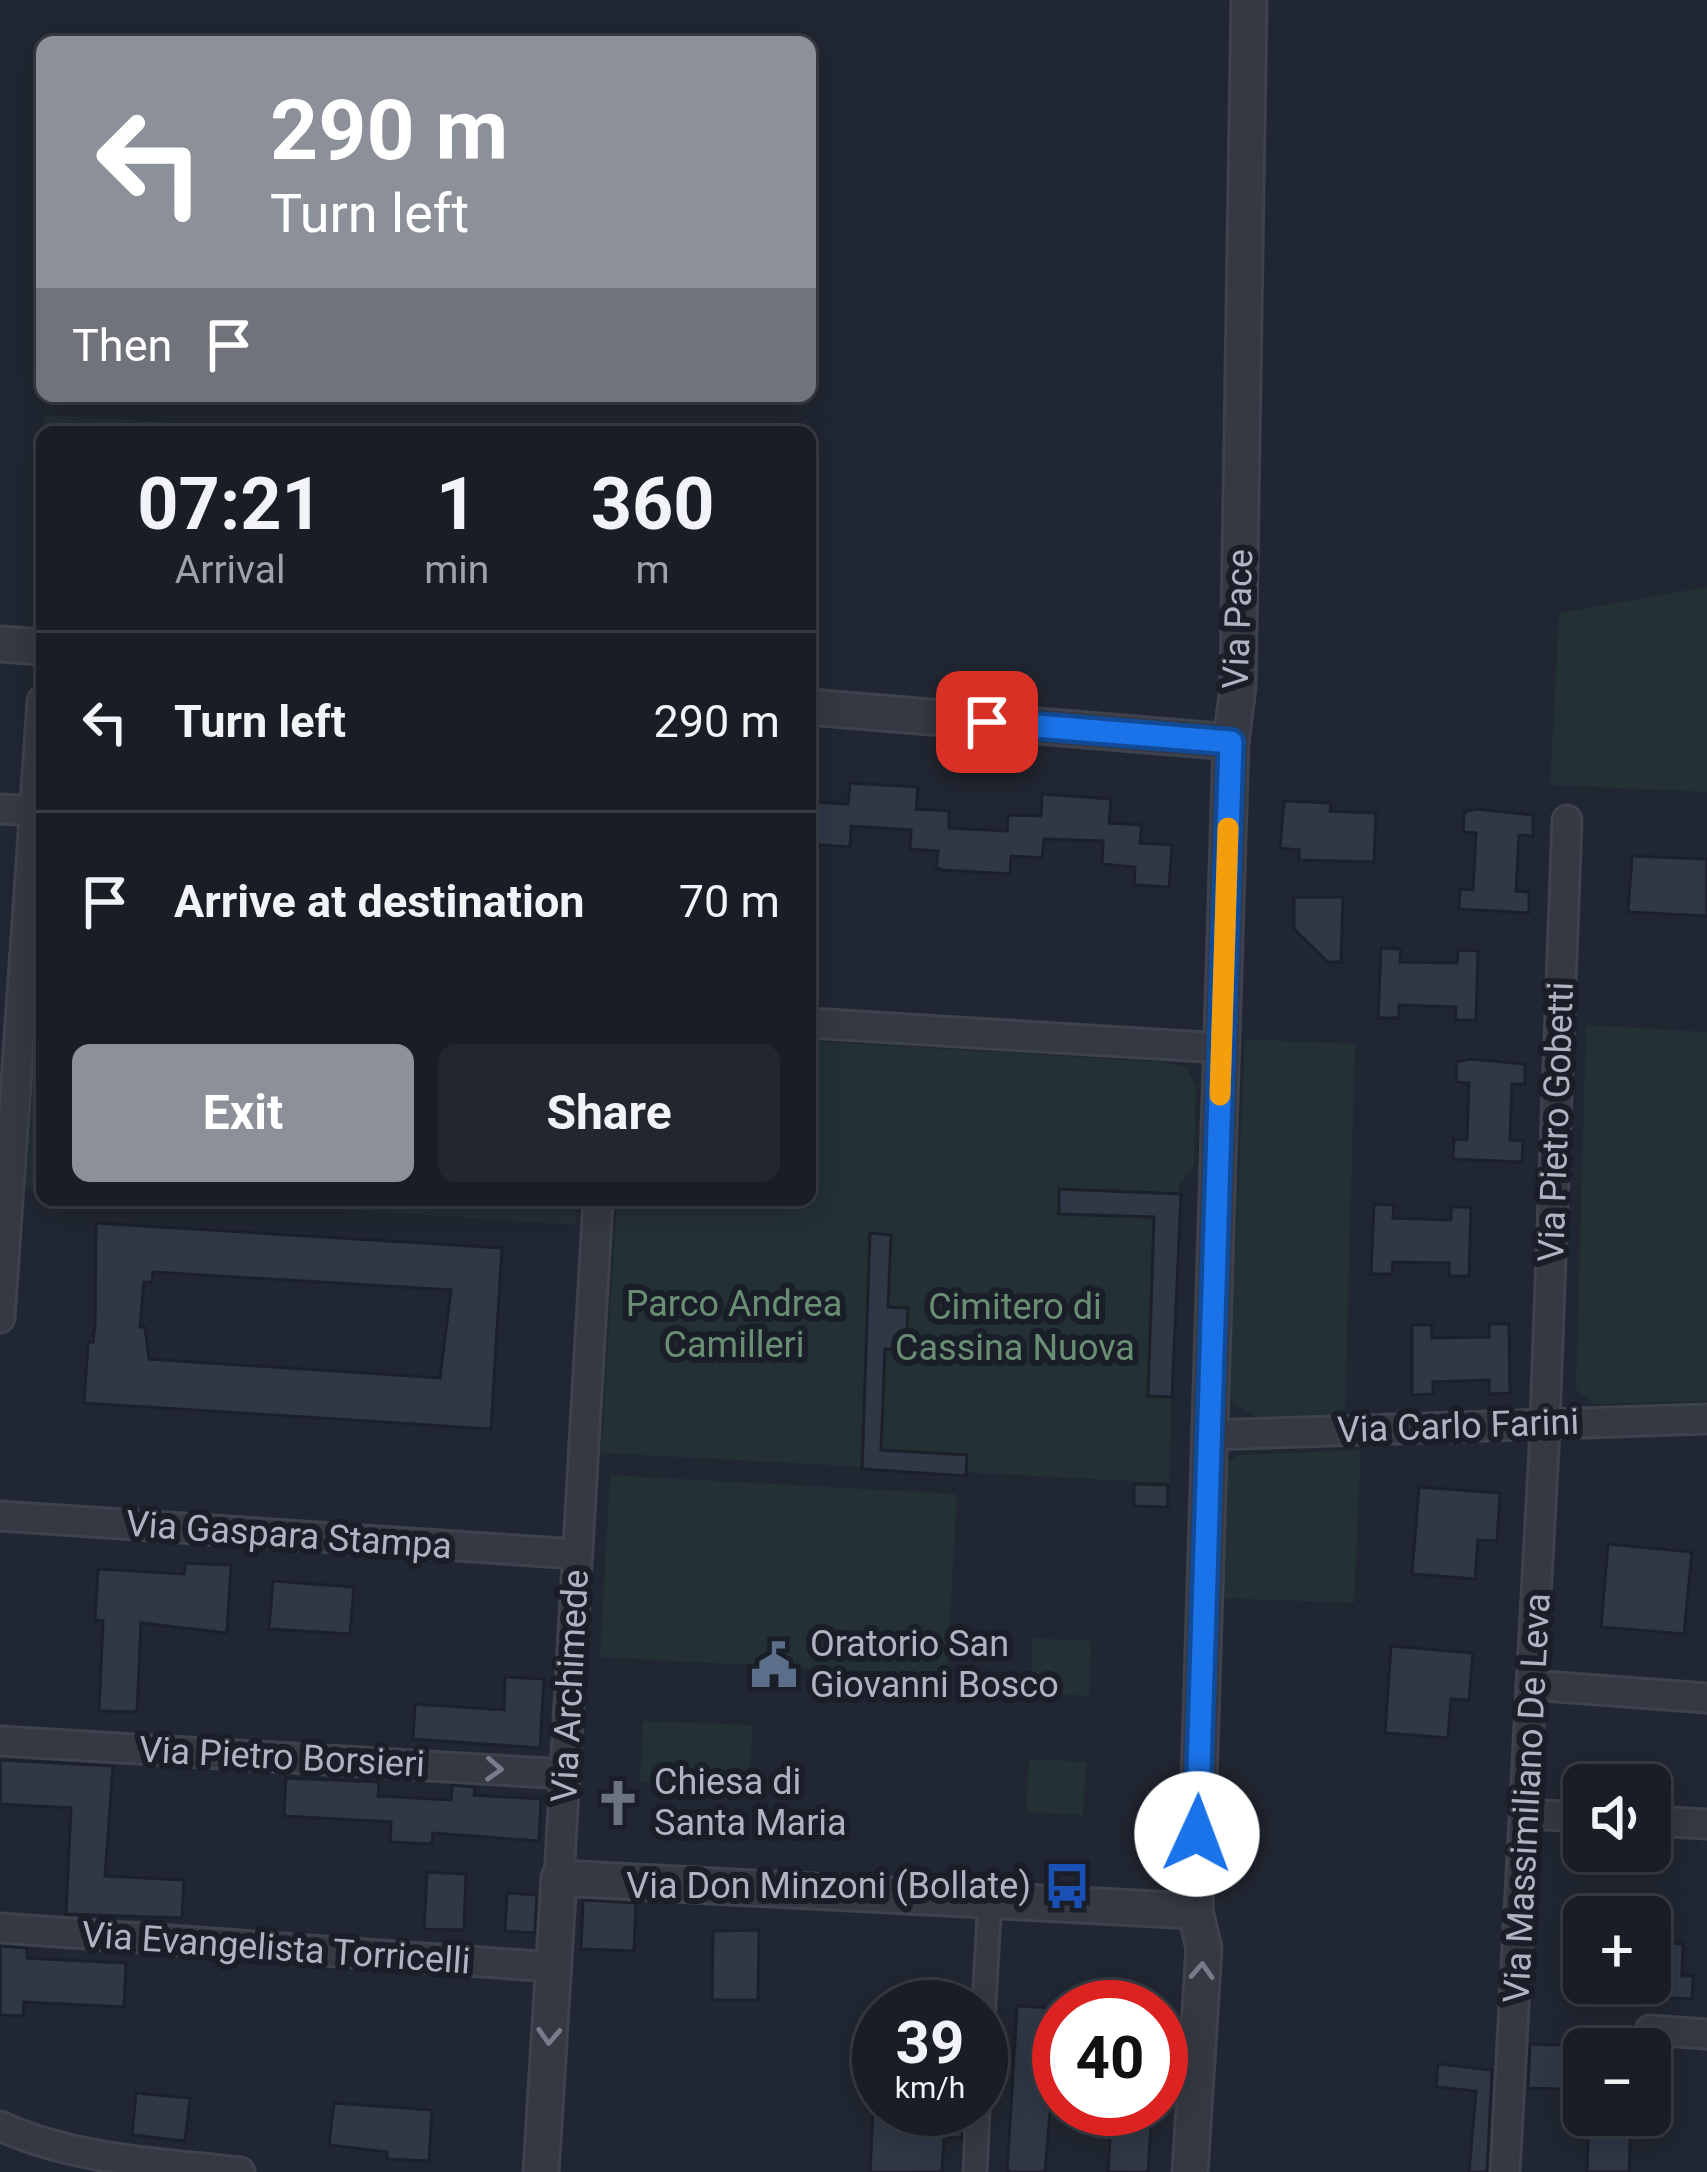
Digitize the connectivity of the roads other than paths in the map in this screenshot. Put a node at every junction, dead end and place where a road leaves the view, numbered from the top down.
1 (1250, 0) edge
2 (0, 644) edge
3 (36, 647) edge
4 (816, 707) edge
5 (1231, 742) junction
6 (36, 784) edge
7 (0, 809) edge
8 (34, 811) junction
9 (1567, 820) dead end
10 (12, 970) edge
11 (816, 1023) edge
12 (1221, 1048) junction
13 (598, 1206) edge
14 (0, 1318) edge
15 (1707, 1419) edge
16 (1546, 1423) junction
17 (1209, 1435) junction
18 (0, 1516) edge
19 (577, 1554) junction
20 (1532, 1685) junction
21 (1707, 1698) edge
22 (0, 1741) edge
23 (565, 1774) junction
24 (1525, 1814) junction
25 (1563, 1816) edge
26 (1671, 1822) edge
27 (1707, 1824) edge
28 (559, 1878) junction
29 (990, 1897) junction
30 (1195, 1910) junction
31 (0, 1928) edge
32 (552, 1967) junction
33 (985, 1980) edge
34 (1671, 2031) edge
35 (1707, 2034) edge
36 (0, 2126) edge
37 (977, 2136) edge
38 (240, 2172) edge
39 (542, 2172) edge
40 (975, 2172) edge
41 (1190, 2172) edge
42 (1505, 2172) edge

1 - 5 street, Via Pace
2 - 3 street
4 - 5 street
5 - 12 street, Via Pace
6 - 8 street
7 - 8 street
8 - 10 street
9 - 16 street, Via Pietro Gobetti
10 - 14 street
11 - 12 street
12 - 17 street, Via Pace
13 - 19 street, Via Archimede
15 - 16 street, Via Carlo Farini
16 - 17 street, Via Carlo Farini
16 - 20 street, Via Massimiliano De Leva
17 - 30 street, Via Pace
18 - 19 street, Via Gaspara Stampa
19 - 23 street, Via Archimede
20 - 21 street
20 - 24 street, Via Massimiliano De Leva
22 -> 23 street, Via Pietro Borsieri
23 - 28 street, Via Archimede
24 - 25 street
24 - 42 street, Via Massimiliano De Leva
26 - 27 street
28 - 29 street
28 - 32 street, Via Archimede
29 - 30 street
29 - 33 street
41 -> 30 street, Via Pace
31 - 32 street, Via Evangelista Torricelli
32 -> 39 street, Via Archimede
34 - 35 street
36 - 38 street
37 - 40 street

